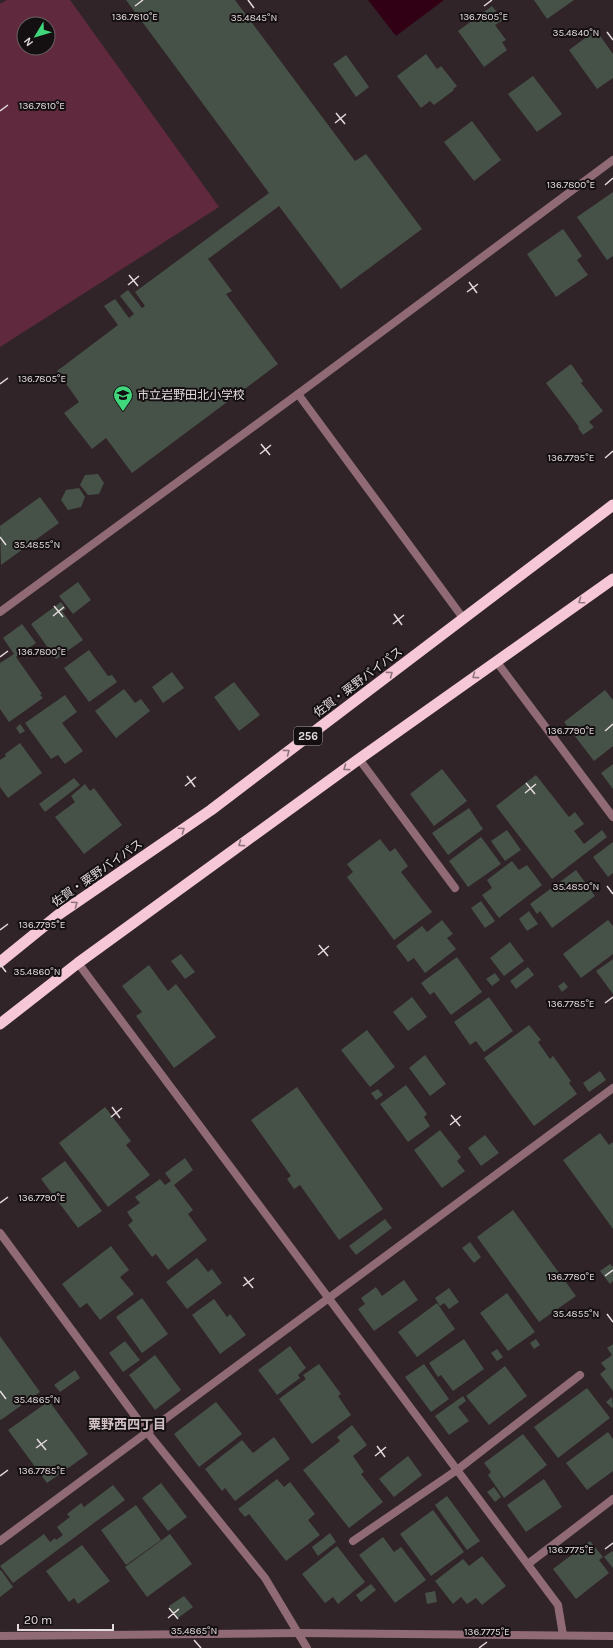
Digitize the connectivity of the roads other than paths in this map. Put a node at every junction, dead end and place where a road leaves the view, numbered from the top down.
1 (613, 160) edge
2 (298, 394) junction
3 (613, 505) edge
4 (613, 579) edge
5 (0, 612) edge
6 (463, 618) junction
7 (496, 661) junction
8 (359, 759) junction
9 (613, 817) edge
10 (455, 888) dead end
11 (0, 962) edge
12 (78, 963) junction
13 (0, 1024) edge
14 (613, 1088) edge
15 (0, 1233) edge
16 (328, 1297) junction
17 (580, 1375) dead end
18 (147, 1432) junction
19 (457, 1470) junction
20 (613, 1499) edge
21 (0, 1541) edge
22 (353, 1541) dead end
23 (528, 1564) junction
24 (298, 1633) junction
25 (564, 1635) junction
26 (0, 1636) edge
27 (613, 1636) edge
28 (306, 1647) edge

1 - 2 street
2 - 5 street
2 - 6 street
3 - 6 highway, 佐賀・粟野バイパス / 256
4 -> 7 highway
11 -> 6 highway, 佐賀・粟野バイパス / 256
7 -> 8 highway
7 - 9 street
8 - 10 street
8 -> 12 highway
12 - 13 highway
12 - 16 street
14 - 16 street
15 - 18 street
16 - 18 street
16 - 19 street
17 - 19 street
18 - 21 street
18 - 24 street
19 - 22 street
19 - 23 street
20 - 23 street
23 - 25 street
24 - 25 street
24 - 26 street
24 - 28 street
25 - 27 street

